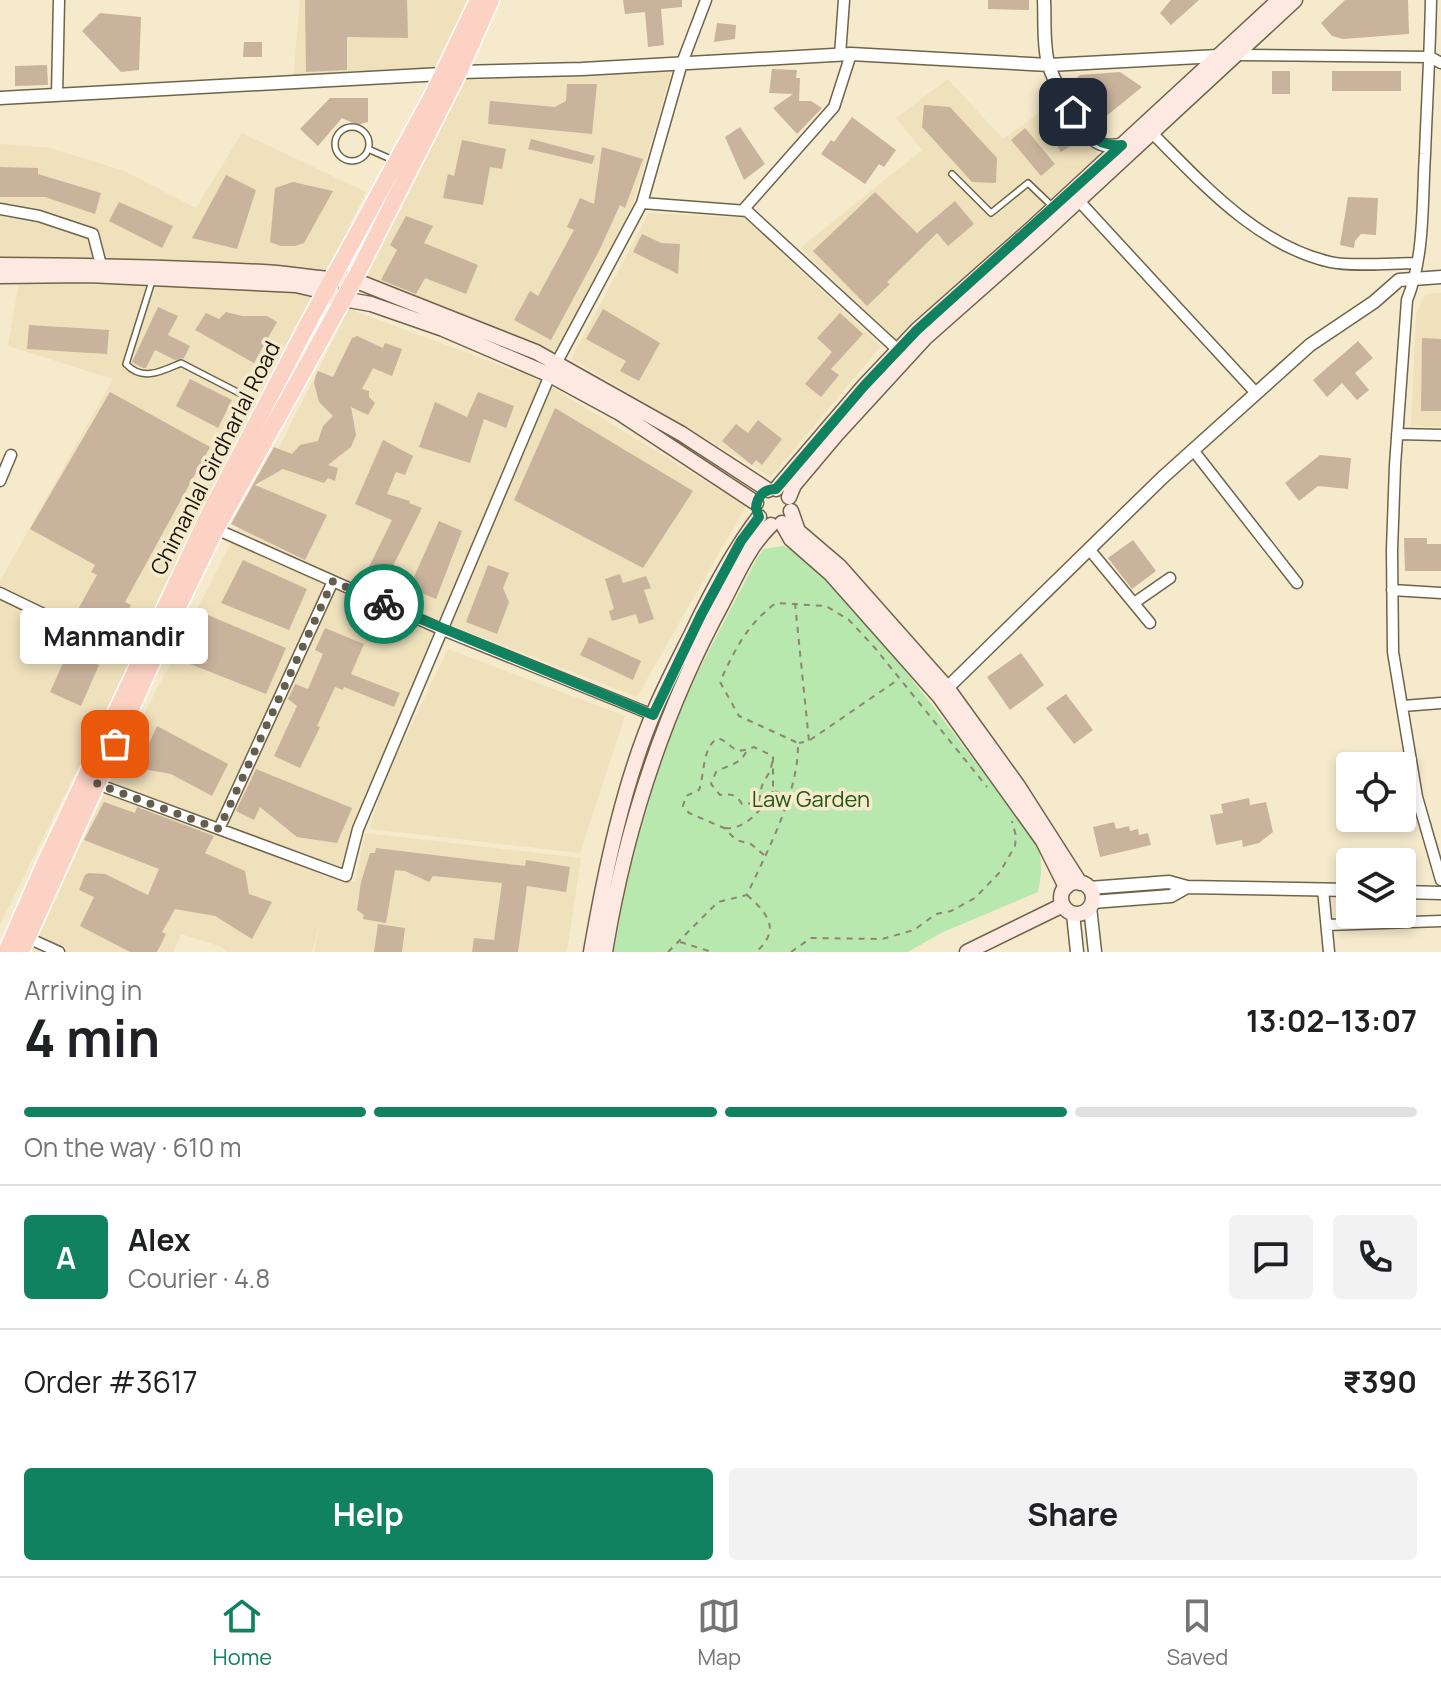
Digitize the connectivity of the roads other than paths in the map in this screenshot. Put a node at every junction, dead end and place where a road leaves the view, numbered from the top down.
1 (59, 0) edge
2 (478, 0) edge
3 (491, 0) edge
4 (706, 0) edge
5 (844, 0) edge
6 (1044, 0) edge
7 (1279, 0) edge
8 (1295, 0) edge
9 (1431, 0) edge
10 (845, 54) junction
11 (1236, 55) junction
12 (1218, 56) junction
13 (1430, 57) junction
14 (682, 63) junction
15 (1441, 63) edge
16 (1049, 65) junction
17 (451, 73) junction
18 (57, 95) junction
19 (0, 98) edge
20 (1435, 100) edge
21 (1152, 133) junction
22 (1122, 145) junction
23 (368, 149) junction
24 (398, 162) junction
25 (952, 174) dead end
26 (1079, 201) junction
27 (642, 203) junction
28 (1054, 208) junction
29 (0, 209) edge
30 (743, 210) junction
31 (1416, 263) junction
32 (0, 265) edge
33 (101, 265) junction
34 (0, 276) edge
35 (153, 277) junction
36 (1441, 277) edge
37 (1415, 279) junction
38 (354, 280) junction
39 (329, 286) junction
40 (343, 299) junction
41 (898, 350) junction
42 (554, 370) junction
43 (1256, 393) junction
44 (247, 397) dead end
45 (1397, 434) junction
46 (1441, 435) edge
47 (1193, 450) junction
48 (11, 455) dead end
49 (0, 481) edge
50 (774, 507) junction
51 (216, 529) junction
52 (1089, 549) junction
53 (1170, 578) dead end
54 (333, 581) junction
55 (1297, 583) dead end
56 (1392, 590) junction
57 (0, 593) edge
58 (1441, 593) edge
59 (1134, 603) junction
60 (1150, 623) dead end
61 (443, 630) junction
62 (139, 660) junction
63 (943, 692) junction
64 (1441, 703) edge
65 (1403, 706) junction
66 (653, 715) junction
67 (97, 784) junction
68 (219, 829) junction
69 (1441, 880) edge
70 (1323, 889) junction
71 (1336, 889) edge
72 (1416, 892) edge
73 (1083, 893) junction
74 (1441, 893) edge
75 (1068, 909) junction
76 (1441, 921) edge
77 (1327, 925) junction
78 (24, 945) edge
79 (6, 952) edge
80 (59, 952) edge
81 (591, 952) edge
82 (605, 952) edge
83 (967, 952) edge
84 (1077, 952) edge
85 (1095, 952) edge
86 (1329, 952) edge

1 - 18 street
2 - 17 main road, Chimanlal Girdharlal Road
3 - 17 main road, Chimanlal Girdharlal Road
4 - 14 street
5 - 10 street
6 - 16 street
7 - 12 main road
8 - 11 main road
9 - 13 street
10 - 14 street
10 - 16 street
10 - 30 street
11 - 13 street
11 - 21 main road
12 - 16 street
12 - 22 main road
13 - 15 street
13 - 20 street
14 - 17 street
14 - 27 street
16 - 22 street
17 - 18 street
17 - 24 main road, Chimanlal Girdharlal Road
17 - 38 main road, Chimanlal Girdharlal Road
18 - 19 street
20 - 31 street
21 - 26 main road
21 - 31 street
22 - 28 main road
23 - 23 lane
23 - 24 lane
24 - 39 main road, Chimanlal Girdharlal Road
25 - 28 lane
26 - 43 street
26 - 50 main road
27 - 30 street
27 - 42 street
28 - 41 main road
29 - 33 street
30 - 41 street
31 - 37 street
32 - 33 main road
33 - 39 main road
34 - 35 main road
35 - 39 main road
35 - 44 lane
36 - 37 street
37 - 43 street
37 - 45 street
38 - 39 main road
38 - 40 main road, Chimanlal Girdharlal Road
38 - 42 main road
39 - 40 main road
39 - 62 main road, Chimanlal Girdharlal Road
40 - 42 main road
40 - 51 main road, Chimanlal Girdharlal Road
41 - 50 main road
42 - 50 main road
42 - 61 street
43 - 47 street
45 - 46 street
45 - 56 street
47 - 52 street
47 - 55 street
48 - 49 street
50 - 63 main road
50 - 66 main road
50 - 82 main road
51 - 54 street
51 - 67 main road, Chimanlal Girdharlal Road
52 - 59 street
52 - 63 street
53 - 59 street
54 - 61 street
54 - 68 street
56 - 58 street
56 - 65 street
57 - 62 street
59 - 60 street
61 - 66 street
61 - 68 street
62 - 79 main road, Chimanlal Girdharlal Road
63 - 73 main road
64 - 65 street
65 - 69 street
66 - 81 main road
67 - 68 street
67 - 78 main road, Chimanlal Girdharlal Road
70 - 71 street
70 - 73 street
70 - 77 street
72 - 74 street
73 - 75 main road
73 - 75 main road
73 - 85 street
75 - 83 main road
75 - 84 street
76 - 77 street
77 - 86 street
78 - 80 street

